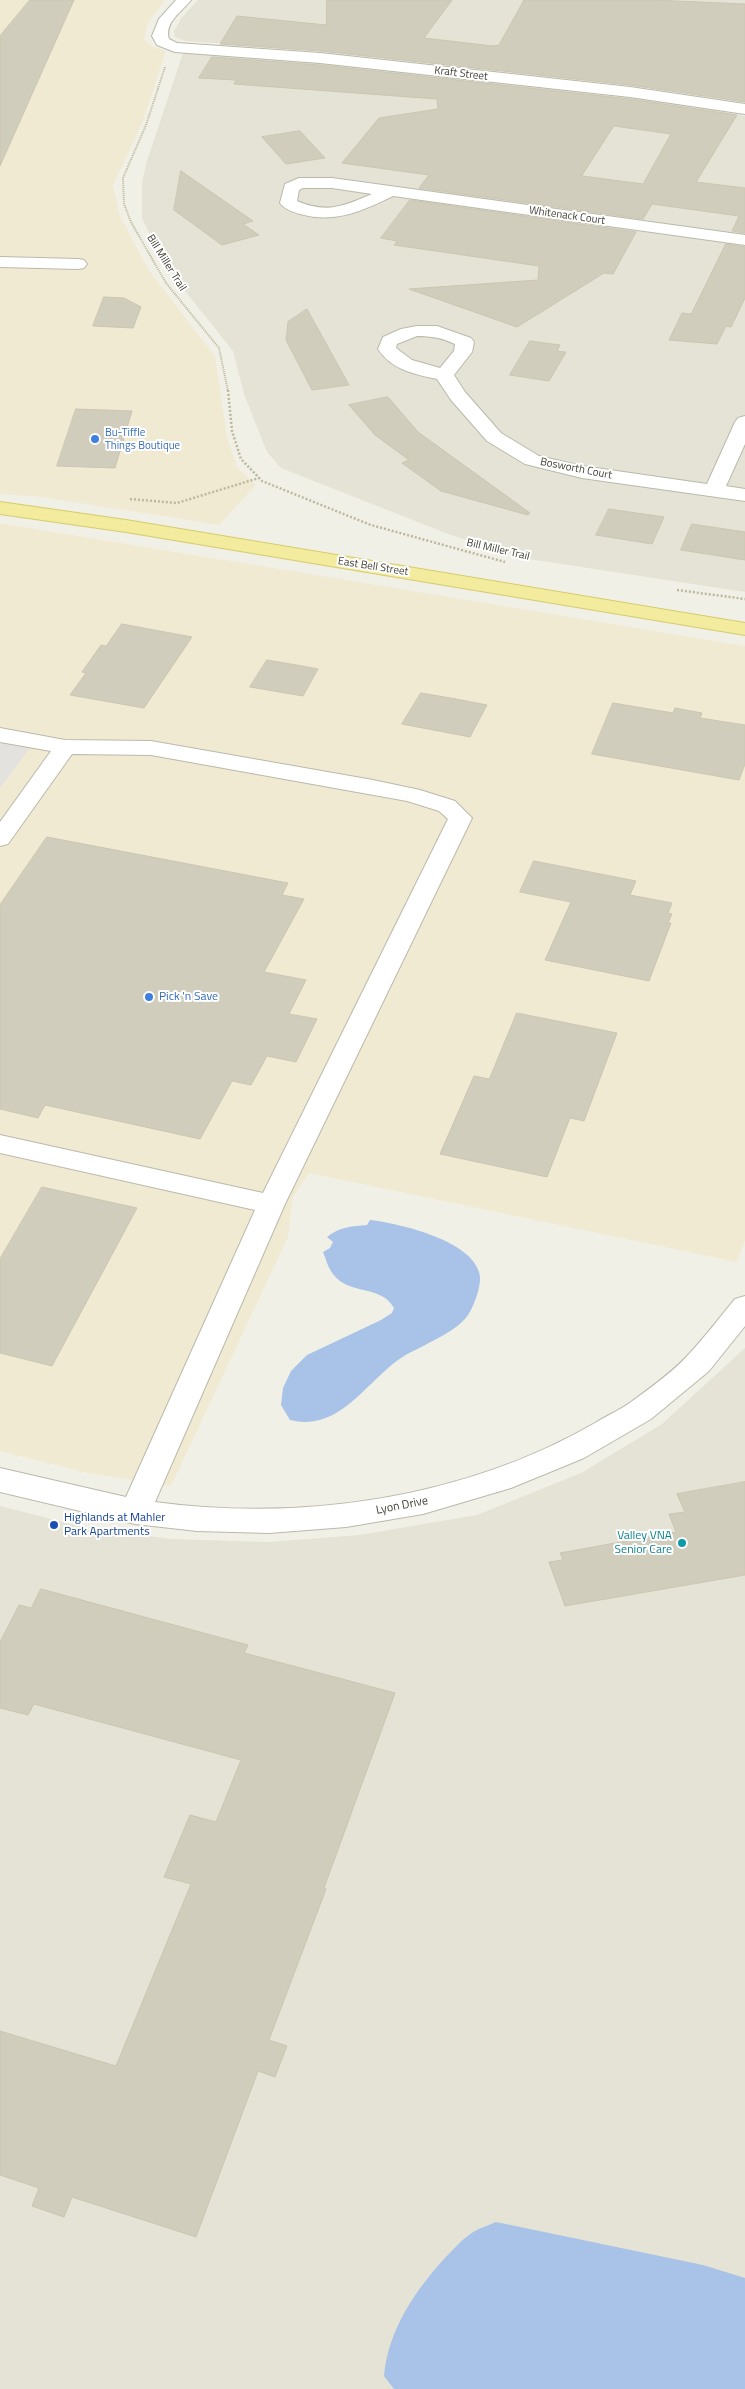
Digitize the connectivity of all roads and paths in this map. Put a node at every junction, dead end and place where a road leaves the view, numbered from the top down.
1 (184, 0) edge
2 (175, 47) junction
3 (745, 109) edge
4 (389, 192) junction
5 (745, 240) edge
6 (0, 262) edge
7 (78, 264) dead end
8 (444, 375) dead end
9 (745, 422) edge
10 (259, 478) junction
11 (714, 491) junction
12 (745, 495) edge
13 (121, 499) dead end
14 (0, 508) edge
15 (507, 562) dead end
16 (670, 589) dead end
17 (745, 599) edge
18 (745, 629) edge
19 (0, 735) edge
20 (65, 747) junction
21 (0, 839) edge
22 (0, 1144) edge
23 (271, 1204) junction
24 (745, 1306) edge
25 (0, 1480) edge
26 (135, 1512) junction

1 - 2 street
2 - 3 street, Kraft Street
2 - 10 path, Bill Miller Trail
4 - 4 street, Whitenack Court
4 - 5 street, Whitenack Court
6 - 7 street
8 - 11 street, Bosworth Court
9 - 11 street
10 - 13 path
10 - 15 path, Bill Miller Trail
11 - 12 street, Bosworth Court
14 - 18 main road, East Bell Street
16 - 17 path
19 - 20 street
20 - 21 street
20 - 23 street
22 - 23 street
23 - 26 street
24 - 26 street, Lyon Drive
25 - 26 street, Lyon Drive

